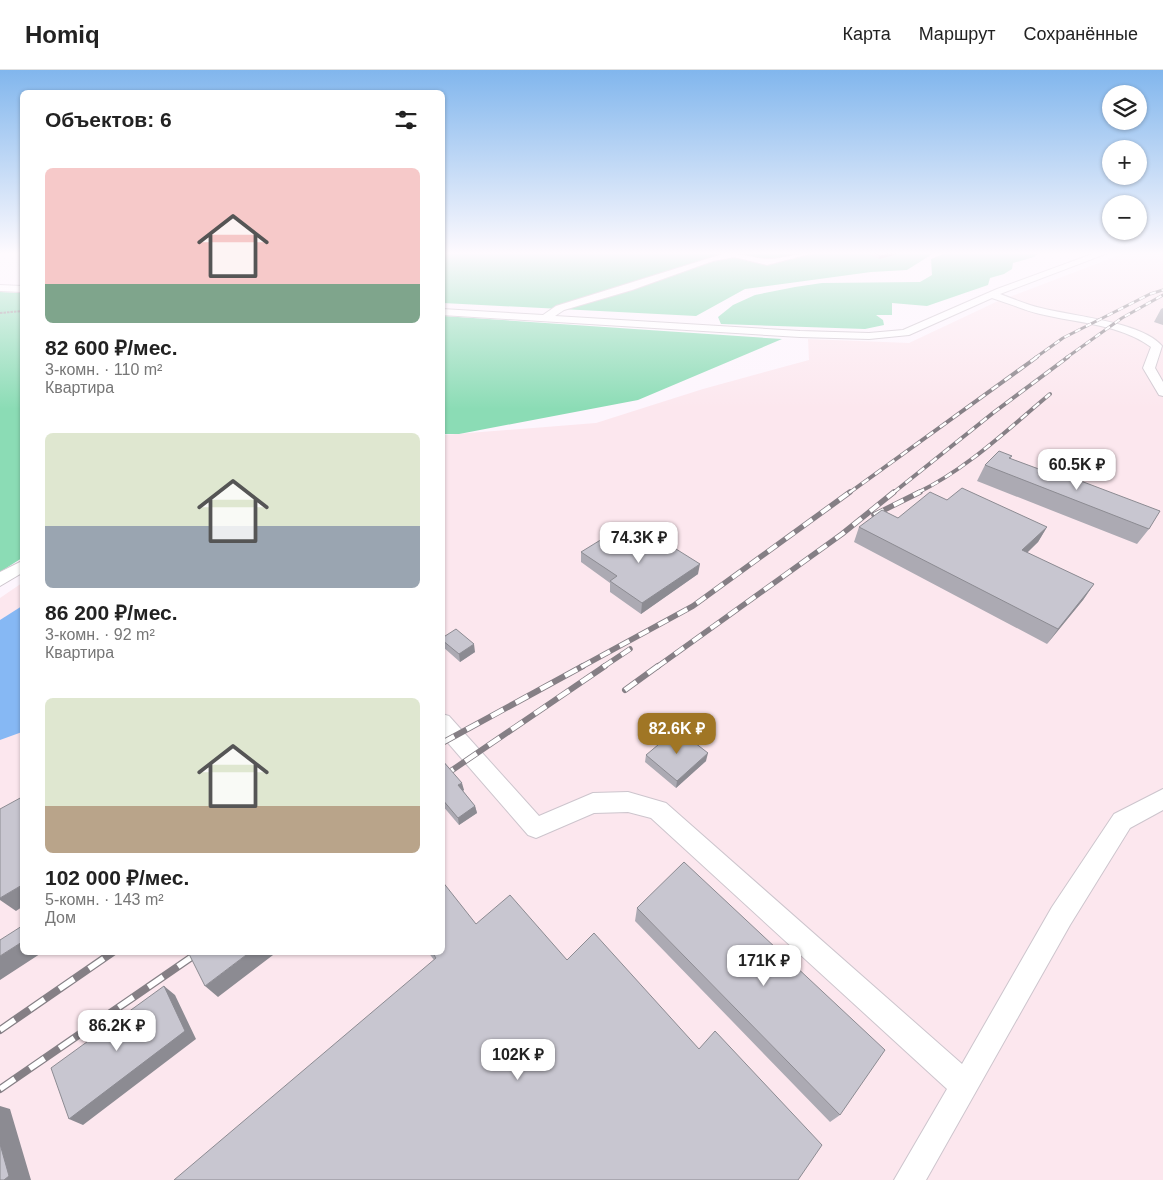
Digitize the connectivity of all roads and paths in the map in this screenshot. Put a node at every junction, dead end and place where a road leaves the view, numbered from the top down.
1 (571, 305) edge
2 (970, 305) edge
3 (1021, 305) edge
4 (20, 311) edge
5 (445, 312) edge
6 (0, 313) edge
7 (544, 319) junction
8 (1163, 392) edge
9 (20, 567) edge
10 (0, 580) edge
11 (445, 725) edge
12 (1163, 799) edge
13 (965, 1086) junction
14 (910, 1180) edge

1 - 7 street
2 - 7 street
3 - 8 street
4 - 6 path
5 - 7 street
9 - 10 street
11 - 13 street
12 - 13 street
13 - 14 street

